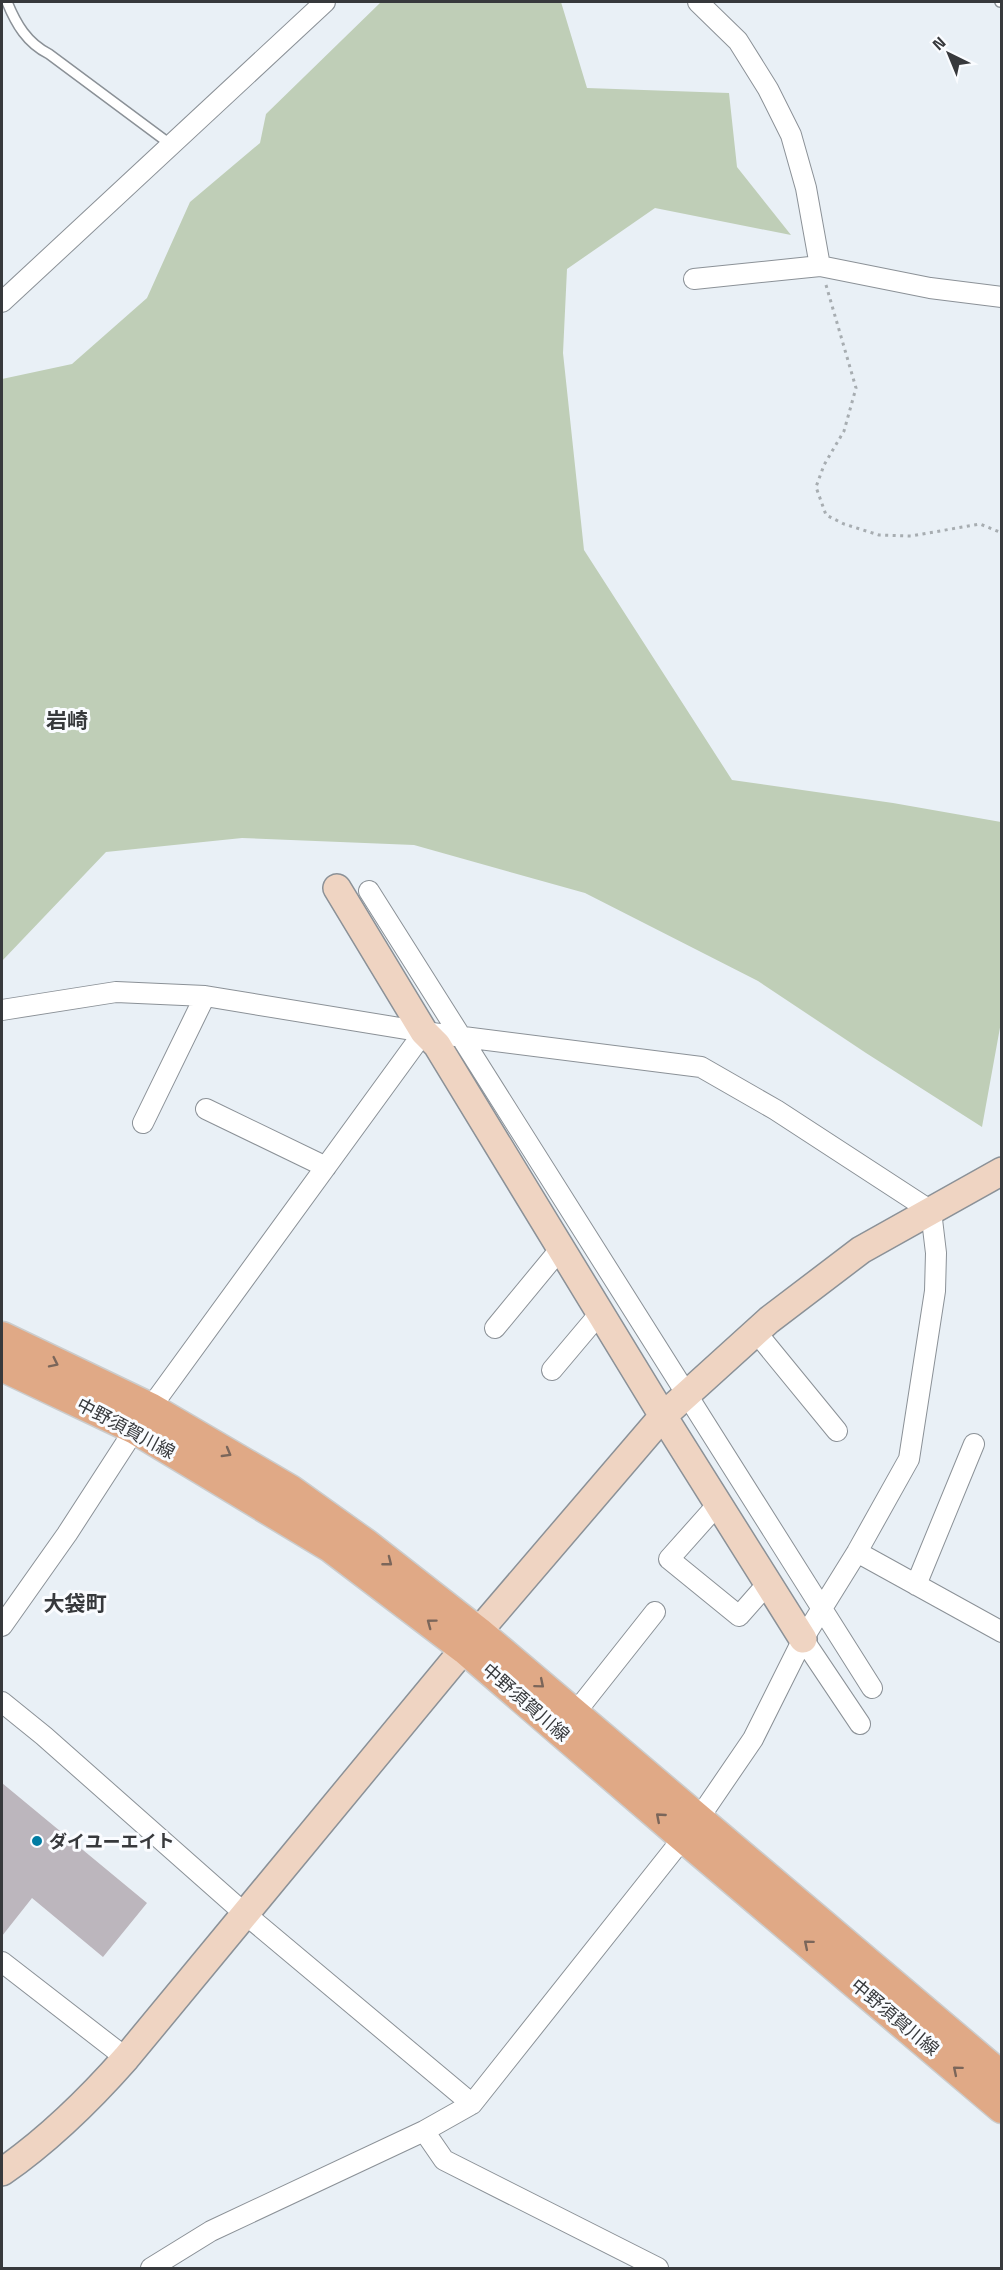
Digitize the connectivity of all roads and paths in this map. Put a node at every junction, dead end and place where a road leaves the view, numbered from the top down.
1 (7, 2) edge
2 (324, 2) edge
3 (698, 2) edge
4 (170, 144) junction
5 (820, 266) junction
6 (694, 279) dead end
7 (1002, 297) edge
8 (2, 302) edge
9 (1002, 534) edge
10 (337, 888) dead end
11 (369, 891) dead end
12 (205, 996) junction
13 (2, 1010) edge
14 (424, 1032) junction
15 (462, 1036) junction
16 (206, 1109) dead end
17 (143, 1123) dead end
18 (326, 1167) junction
19 (1002, 1171) edge
20 (931, 1211) junction
21 (561, 1248) junction
22 (600, 1313) junction
23 (495, 1328) dead end
24 (756, 1332) junction
25 (2, 1337) edge
26 (2, 1366) edge
27 (552, 1370) dead end
28 (686, 1395) junction
29 (663, 1416) junction
30 (142, 1419) junction
31 (837, 1431) dead end
32 (974, 1444) dead end
33 (718, 1504) junction
34 (857, 1552) junction
35 (768, 1583) junction
36 (916, 1585) junction
37 (822, 1609) junction
38 (655, 1612) dead end
39 (2, 1626) edge
40 (1002, 1632) edge
41 (803, 1639) junction
42 (472, 1640) junction
43 (872, 1688) dead end
44 (2, 1702) edge
45 (575, 1713) junction
46 (860, 1724) dead end
47 (691, 1828) junction
48 (244, 1913) junction
49 (2, 1962) edge
50 (126, 2058) junction
51 (1002, 2077) edge
52 (472, 2104) junction
53 (1002, 2108) edge
54 (424, 2131) junction
55 (2, 2172) edge
56 (151, 2268) edge
57 (658, 2268) edge

1 - 4 lane
2 - 4 street
3 - 5 street
4 - 8 street
5 - 6 street
5 - 7 street
5 - 9 path
10 - 14 street
11 - 15 street
12 - 13 street
12 - 14 street
12 - 17 street
14 - 15 street
14 - 18 street
14 - 21 street
15 - 20 street
15 - 28 street
16 - 18 street
18 - 30 street
19 - 20 street
20 - 24 street
20 - 34 street
21 - 22 street
21 - 23 street
22 - 27 street
22 - 29 street
24 - 28 street
24 - 31 street
25 -> 30 main road, 中野須賀川線
26 - 30 main road, 中野須賀川線
28 - 29 street
28 - 37 street
29 - 33 street
29 - 42 street
30 - 39 street
30 - 42 main road, 中野須賀川線
32 - 36 street
33 - 35 street
33 - 35 street
34 - 36 street
34 - 37 street
35 - 41 street
36 - 40 street
37 - 41 street
37 - 43 street
38 - 45 street
41 - 46 street
41 - 47 street
42 -> 45 main road, 中野須賀川線
47 -> 42 main road, 中野須賀川線
42 - 48 street
44 - 48 street
45 - 47 main road, 中野須賀川線
47 - 51 main road, 中野須賀川線
47 - 52 street
53 -> 47 main road, 中野須賀川線
48 - 50 street
48 - 52 street
49 - 50 street
50 - 55 street
52 - 54 street
54 - 56 street
54 - 57 street

